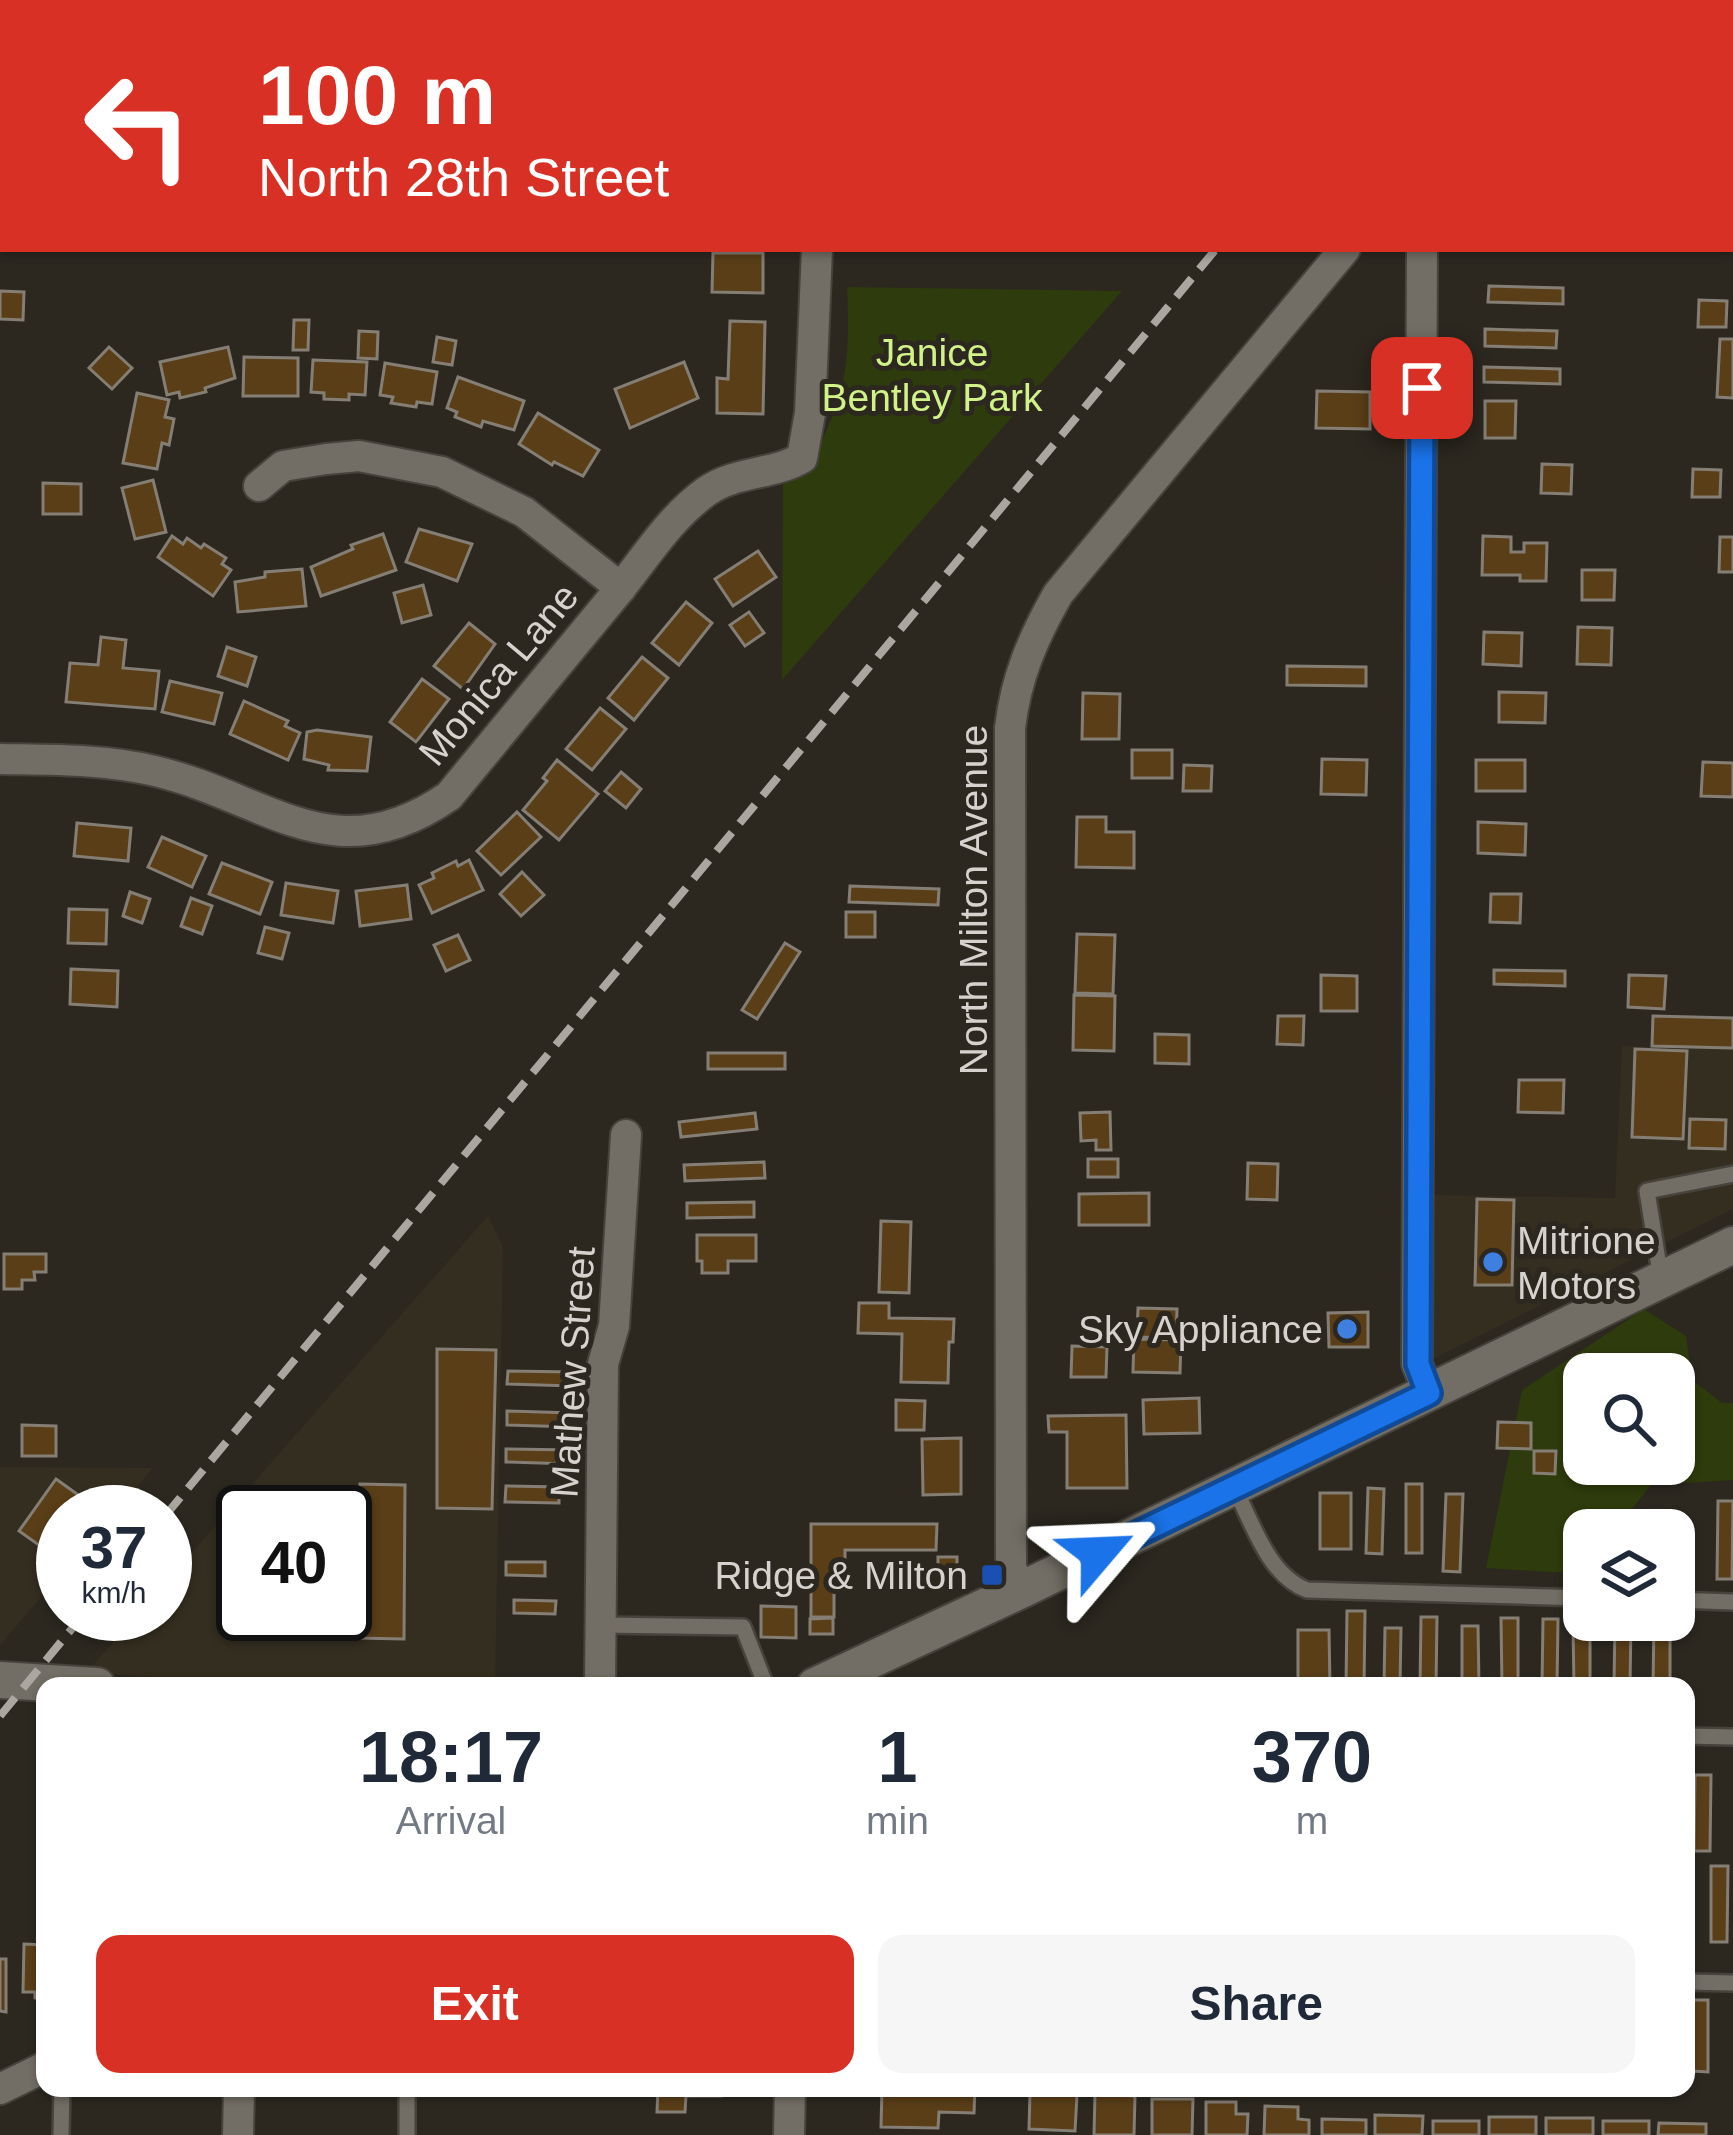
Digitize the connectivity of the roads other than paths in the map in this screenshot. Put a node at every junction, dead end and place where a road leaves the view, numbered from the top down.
1 (817, 252) edge
2 (1343, 252) edge
3 (1423, 252) edge
4 (259, 485) dead end
5 (621, 588) junction
6 (0, 759) edge
7 (626, 1135) dead end
8 (1733, 1174) edge
9 (1733, 1245) edge
10 (1660, 1280) junction
11 (1429, 1393) junction
12 (1233, 1487) junction
13 (1021, 1590) junction
14 (1563, 1597) edge
15 (1695, 1601) edge
16 (1733, 1602) edge
17 (601, 1625) junction
18 (600, 1677) edge
19 (762, 1677) edge
20 (834, 1677) edge
21 (0, 1680) edge
22 (36, 1682) edge
23 (1695, 1736) edge
24 (1733, 1737) edge
25 (1695, 1982) edge
26 (1733, 1983) edge
27 (36, 2071) edge
28 (0, 2089) edge
29 (62, 2097) edge
30 (238, 2097) edge
31 (407, 2097) edge
32 (790, 2097) edge
33 (61, 2135) edge
34 (238, 2135) edge
35 (407, 2135) edge
36 (789, 2135) edge

1 - 5 street, Monica Lane
2 - 13 street, North Milton Avenue
3 - 11 street
4 - 5 street
5 - 6 street, Monica Lane
7 - 17 street, Mathew Street
8 - 10 lane
9 - 10 street
10 - 11 street
11 - 12 street
12 - 13 street
12 - 14 lane
13 - 20 street
15 - 16 lane
17 - 18 street, Mathew Street
17 - 19 lane
21 - 22 street
23 - 24 lane
25 - 26 lane
27 - 28 street
29 - 33 lane
30 - 34 street
31 - 35 lane
32 - 36 street

